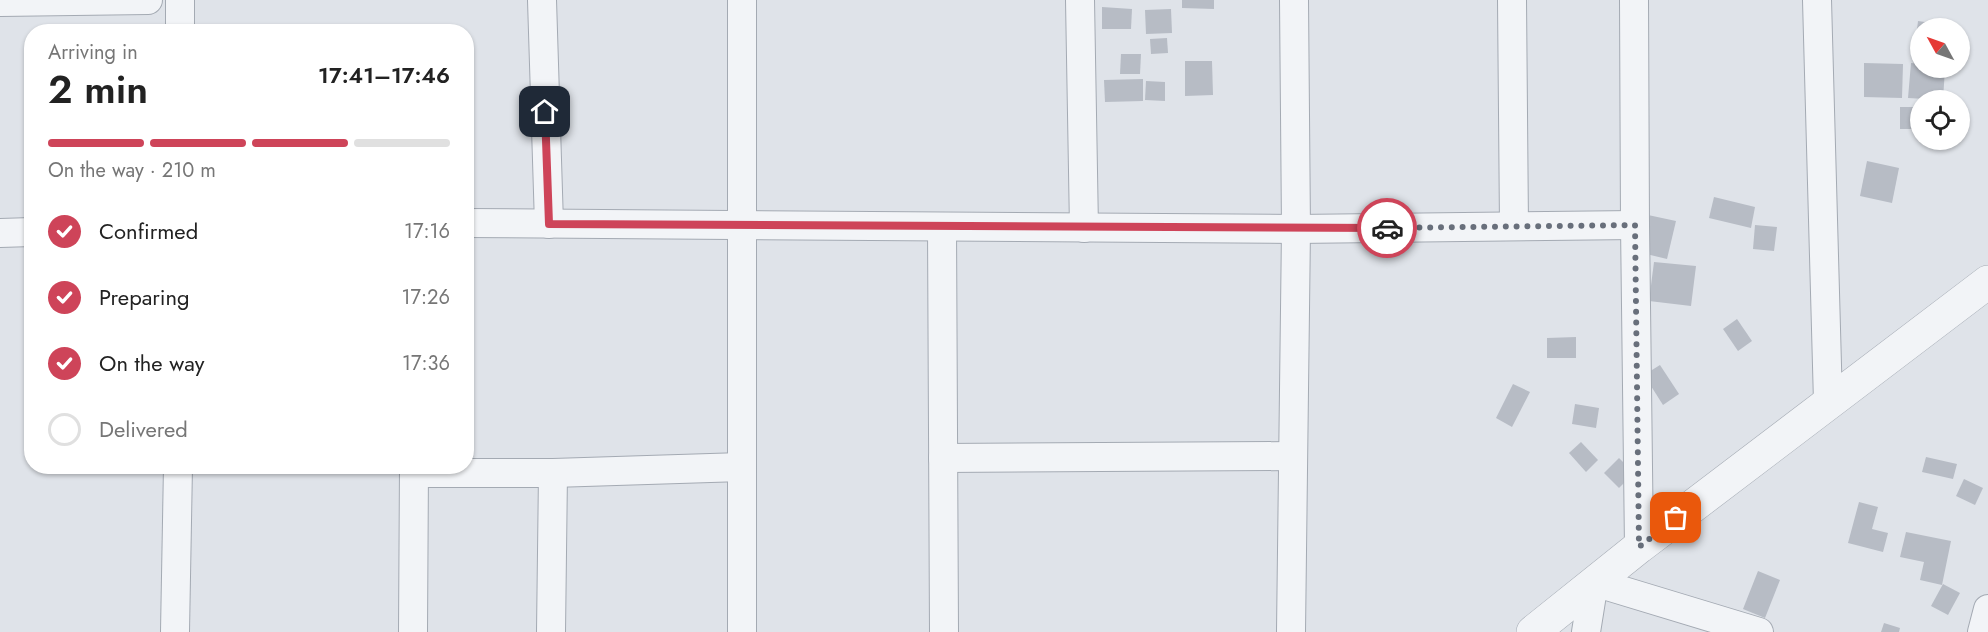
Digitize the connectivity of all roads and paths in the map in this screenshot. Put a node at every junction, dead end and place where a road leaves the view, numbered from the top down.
1 (148, 0) edge
2 (180, 0) edge
3 (542, 0) edge
4 (742, 0) edge
5 (1080, 0) edge
6 (1294, 0) edge
7 (1512, 0) edge
8 (1635, 0) edge
9 (1817, 0) edge
10 (0, 2) edge
11 (180, 24) edge
12 (474, 223) edge
13 (549, 224) junction
14 (1635, 225) junction
15 (742, 226) junction
16 (1514, 226) junction
17 (942, 227) junction
18 (1084, 228) junction
19 (1296, 228) junction
20 (24, 232) edge
21 (0, 233) edge
22 (1988, 282) edge
23 (1828, 402) junction
24 (1293, 456) junction
25 (943, 459) junction
26 (742, 467) junction
27 (474, 471) edge
28 (553, 473) junction
29 (178, 474) edge
30 (414, 474) edge
31 (1639, 547) junction
32 (1594, 582) junction
33 (1988, 609) edge
34 (175, 632) edge
35 (413, 632) edge
36 (551, 632) edge
37 (742, 632) edge
38 (944, 632) edge
39 (1291, 632) edge
40 (1533, 632) edge
41 (1586, 632) edge
42 (1759, 632) edge
43 (1982, 632) edge

1 - 10 street
2 - 11 street
3 - 13 street
4 - 15 street
5 - 18 street
6 - 19 street
7 - 16 street
8 - 14 street
9 - 23 street
12 - 13 street
13 - 15 street
14 - 16 street
14 - 31 street
15 - 17 street
15 - 26 street
16 - 19 street
17 - 18 street
17 - 25 street
18 - 19 street
19 - 24 street
20 - 21 street
22 - 23 street
23 - 31 street
24 - 25 street
24 - 39 street
25 - 38 street
26 - 28 street
26 - 37 street
27 - 28 street
28 - 36 street
29 - 34 street
30 - 35 street
31 - 32 street
32 - 40 street
32 - 41 street
32 - 42 street
33 - 43 street

